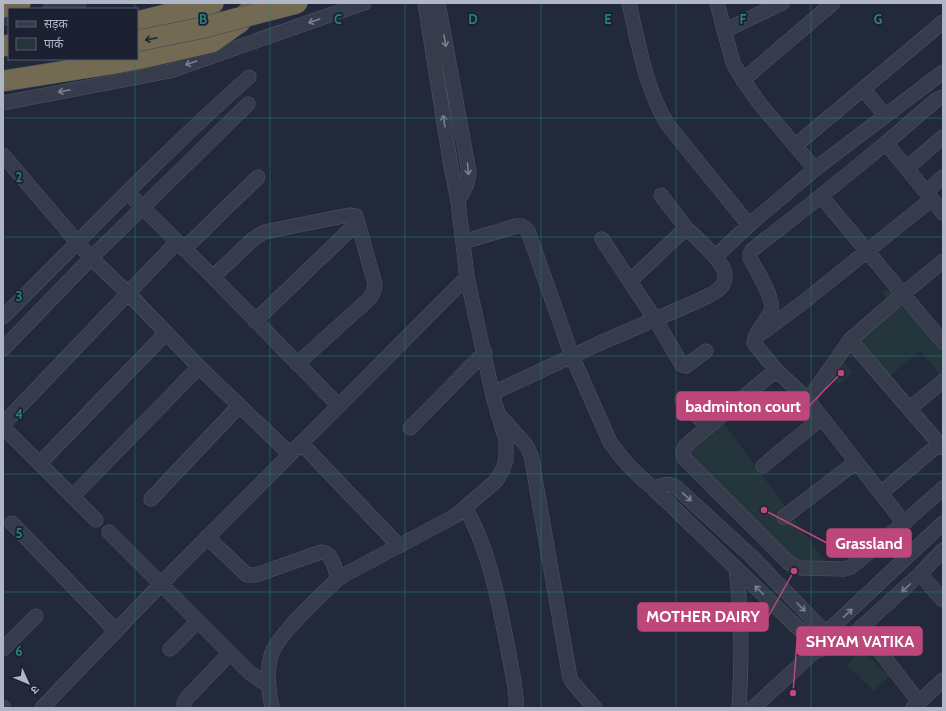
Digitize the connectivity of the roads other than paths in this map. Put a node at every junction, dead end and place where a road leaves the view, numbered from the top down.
1 (20, 3) edge
2 (79, 3) edge
3 (156, 3) edge
4 (213, 3) edge
5 (236, 3) edge
6 (256, 3) edge
7 (297, 3) edge
8 (364, 3) edge
9 (425, 3) edge
10 (438, 3) edge
11 (629, 3) edge
12 (717, 3) edge
13 (782, 3) edge
14 (833, 3) edge
15 (3, 7) edge
16 (55, 8) edge
17 (138, 11) edge
18 (138, 22) edge
19 (943, 22) edge
20 (724, 31) junction
21 (138, 41) edge
22 (212, 42) junction
23 (138, 59) edge
24 (44, 60) edge
25 (131, 60) edge
26 (3, 68) edge
27 (943, 72) edge
28 (249, 77) dead end
29 (743, 80) junction
30 (3, 81) edge
31 (863, 89) junction
32 (943, 97) edge
33 (3, 103) edge
34 (248, 104) dead end
35 (885, 115) junction
36 (943, 137) edge
37 (886, 143) junction
38 (796, 146) junction
39 (3, 155) edge
40 (907, 168) junction
41 (815, 169) junction
42 (258, 177) dead end
43 (943, 177) edge
44 (127, 192) junction
45 (661, 196) dead end
46 (821, 196) junction
47 (929, 196) junction
48 (458, 200) junction
49 (143, 208) junction
50 (943, 213) edge
51 (358, 223) junction
52 (749, 225) junction
53 (686, 228) junction
54 (602, 239) dead end
55 (79, 242) junction
56 (463, 242) junction
57 (181, 246) junction
58 (867, 252) junction
59 (714, 257) junction
60 (91, 258) junction
61 (943, 262) edge
62 (213, 277) junction
63 (467, 277) junction
64 (630, 281) junction
65 (128, 293) junction
66 (903, 294) junction
67 (3, 317) edge
68 (655, 319) junction
69 (255, 321) junction
70 (166, 333) junction
71 (754, 339) junction
72 (850, 340) junction
73 (943, 342) edge
74 (3, 349) edge
75 (706, 351) dead end
76 (485, 352) junction
77 (572, 356) junction
78 (297, 364) junction
79 (199, 367) junction
80 (776, 370) junction
81 (943, 381) edge
82 (493, 393) junction
83 (682, 400) dead end
84 (808, 400) junction
85 (239, 406) junction
86 (339, 406) junction
87 (909, 409) junction
88 (499, 414) junction
89 (821, 418) junction
90 (3, 426) edge
91 (708, 427) junction
92 (410, 428) dead end
93 (301, 443) junction
94 (941, 446) edge
95 (290, 454) junction
96 (856, 462) junction
97 (40, 464) junction
98 (763, 466) dead end
99 (943, 488) edge
100 (654, 489) junction
101 (881, 494) junction
102 (73, 496) junction
103 (150, 498) dead end
104 (465, 508) junction
105 (784, 517) dead end
106 (96, 520) dead end
107 (12, 523) dead end
108 (904, 523) junction
109 (943, 523) edge
110 (109, 532) dead end
111 (207, 538) junction
112 (399, 546) junction
113 (743, 549) junction
114 (943, 550) edge
115 (733, 565) junction
116 (920, 574) junction
117 (338, 579) junction
118 (161, 584) junction
119 (943, 600) edge
120 (36, 616) dead end
121 (198, 621) junction
122 (861, 628) junction
123 (116, 631) junction
124 (826, 633) junction
125 (3, 649) edge
126 (170, 649) dead end
127 (816, 649) junction
128 (230, 653) junction
129 (943, 680) edge
130 (268, 685) junction
131 (916, 705) edge
132 (183, 706) edge
133 (42, 708) edge
134 (272, 708) edge
135 (516, 708) edge
136 (595, 708) edge
137 (739, 708) edge
138 (753, 708) edge

1 - 15 highway
2 - 16 street
3 - 17 highway
4 - 18 highway
5 - 22 highway
6 - 22 highway, bridge
7 -> 21 highway, bridge
8 -> 33 street
48 -> 9 street
10 -> 48 street
11 - 52 street
12 - 20 street
13 - 20 street
14 - 29 street
19 - 31 street
20 - 29 street
22 - 23 highway
24 - 26 highway
25 - 30 highway
27 - 35 street
28 - 44 street
29 - 38 street
31 - 35 street
31 - 38 street
32 - 37 street
34 - 49 street
35 - 41 street
36 - 40 street
37 - 40 street
37 - 46 street
38 - 41 street
39 - 55 street
40 - 47 street
41 - 52 street
42 - 57 street
43 - 47 street
44 - 49 street
44 - 55 street
45 - 53 street
46 - 58 street
46 - 71 street
47 - 50 street
47 - 58 street
48 - 56 street
49 - 57 street
49 - 60 street
51 - 62 street
51 - 69 street
51 - 78 street
52 - 59 street
53 - 59 street
53 - 64 street
54 - 64 street
55 - 60 street
55 - 67 street
56 - 63 street
56 - 77 street
57 - 62 street
57 - 65 street
58 - 66 street
58 - 71 street
59 - 68 street
60 - 65 street
60 - 74 street
61 - 66 street
62 - 69 street
63 - 76 street
63 - 86 street
64 - 68 street
65 - 70 street
65 - 90 street
66 - 72 street
66 - 73 street
68 - 75 street
68 - 77 street
69 - 78 street
70 - 79 street
70 - 97 street
71 - 80 street
72 - 84 street
72 - 87 street
76 - 82 street
76 - 92 street
77 - 82 street
77 - 100 street
78 - 86 street
79 - 85 street
79 - 102 street
80 - 84 street
80 - 91 street
81 - 87 street
82 - 88 street
83 - 91 street
84 - 89 street
85 - 95 street
85 - 103 street
86 - 93 street
87 - 94 street
88 - 104 street
88 - 136 street
89 - 96 street
89 - 98 street
90 - 97 street
91 - 108 street
93 - 95 street
93 - 112 street
94 - 101 street
95 - 111 street
96 - 101 street
96 - 105 street
97 - 102 street
99 - 108 street
100 -> 113 street
100 - 115 street
101 - 108 street
102 - 106 street
104 - 112 street
104 - 135 street
107 - 123 street
124 -> 109 street
110 - 118 street
111 - 117 street
111 - 118 street
112 - 117 street
113 - 115 street
113 -> 124 street
114 - 116 street
127 -> 115 street
115 - 137 street
116 - 119 street
116 -> 122 street
117 - 130 street
118 - 121 street
118 - 123 street
120 - 125 street
121 - 126 street
121 - 128 street
122 - 127 street
122 - 131 street
123 - 133 street
124 - 127 street
127 - 138 street
128 - 130 street
128 - 132 street
129 - 131 street
130 - 134 street

